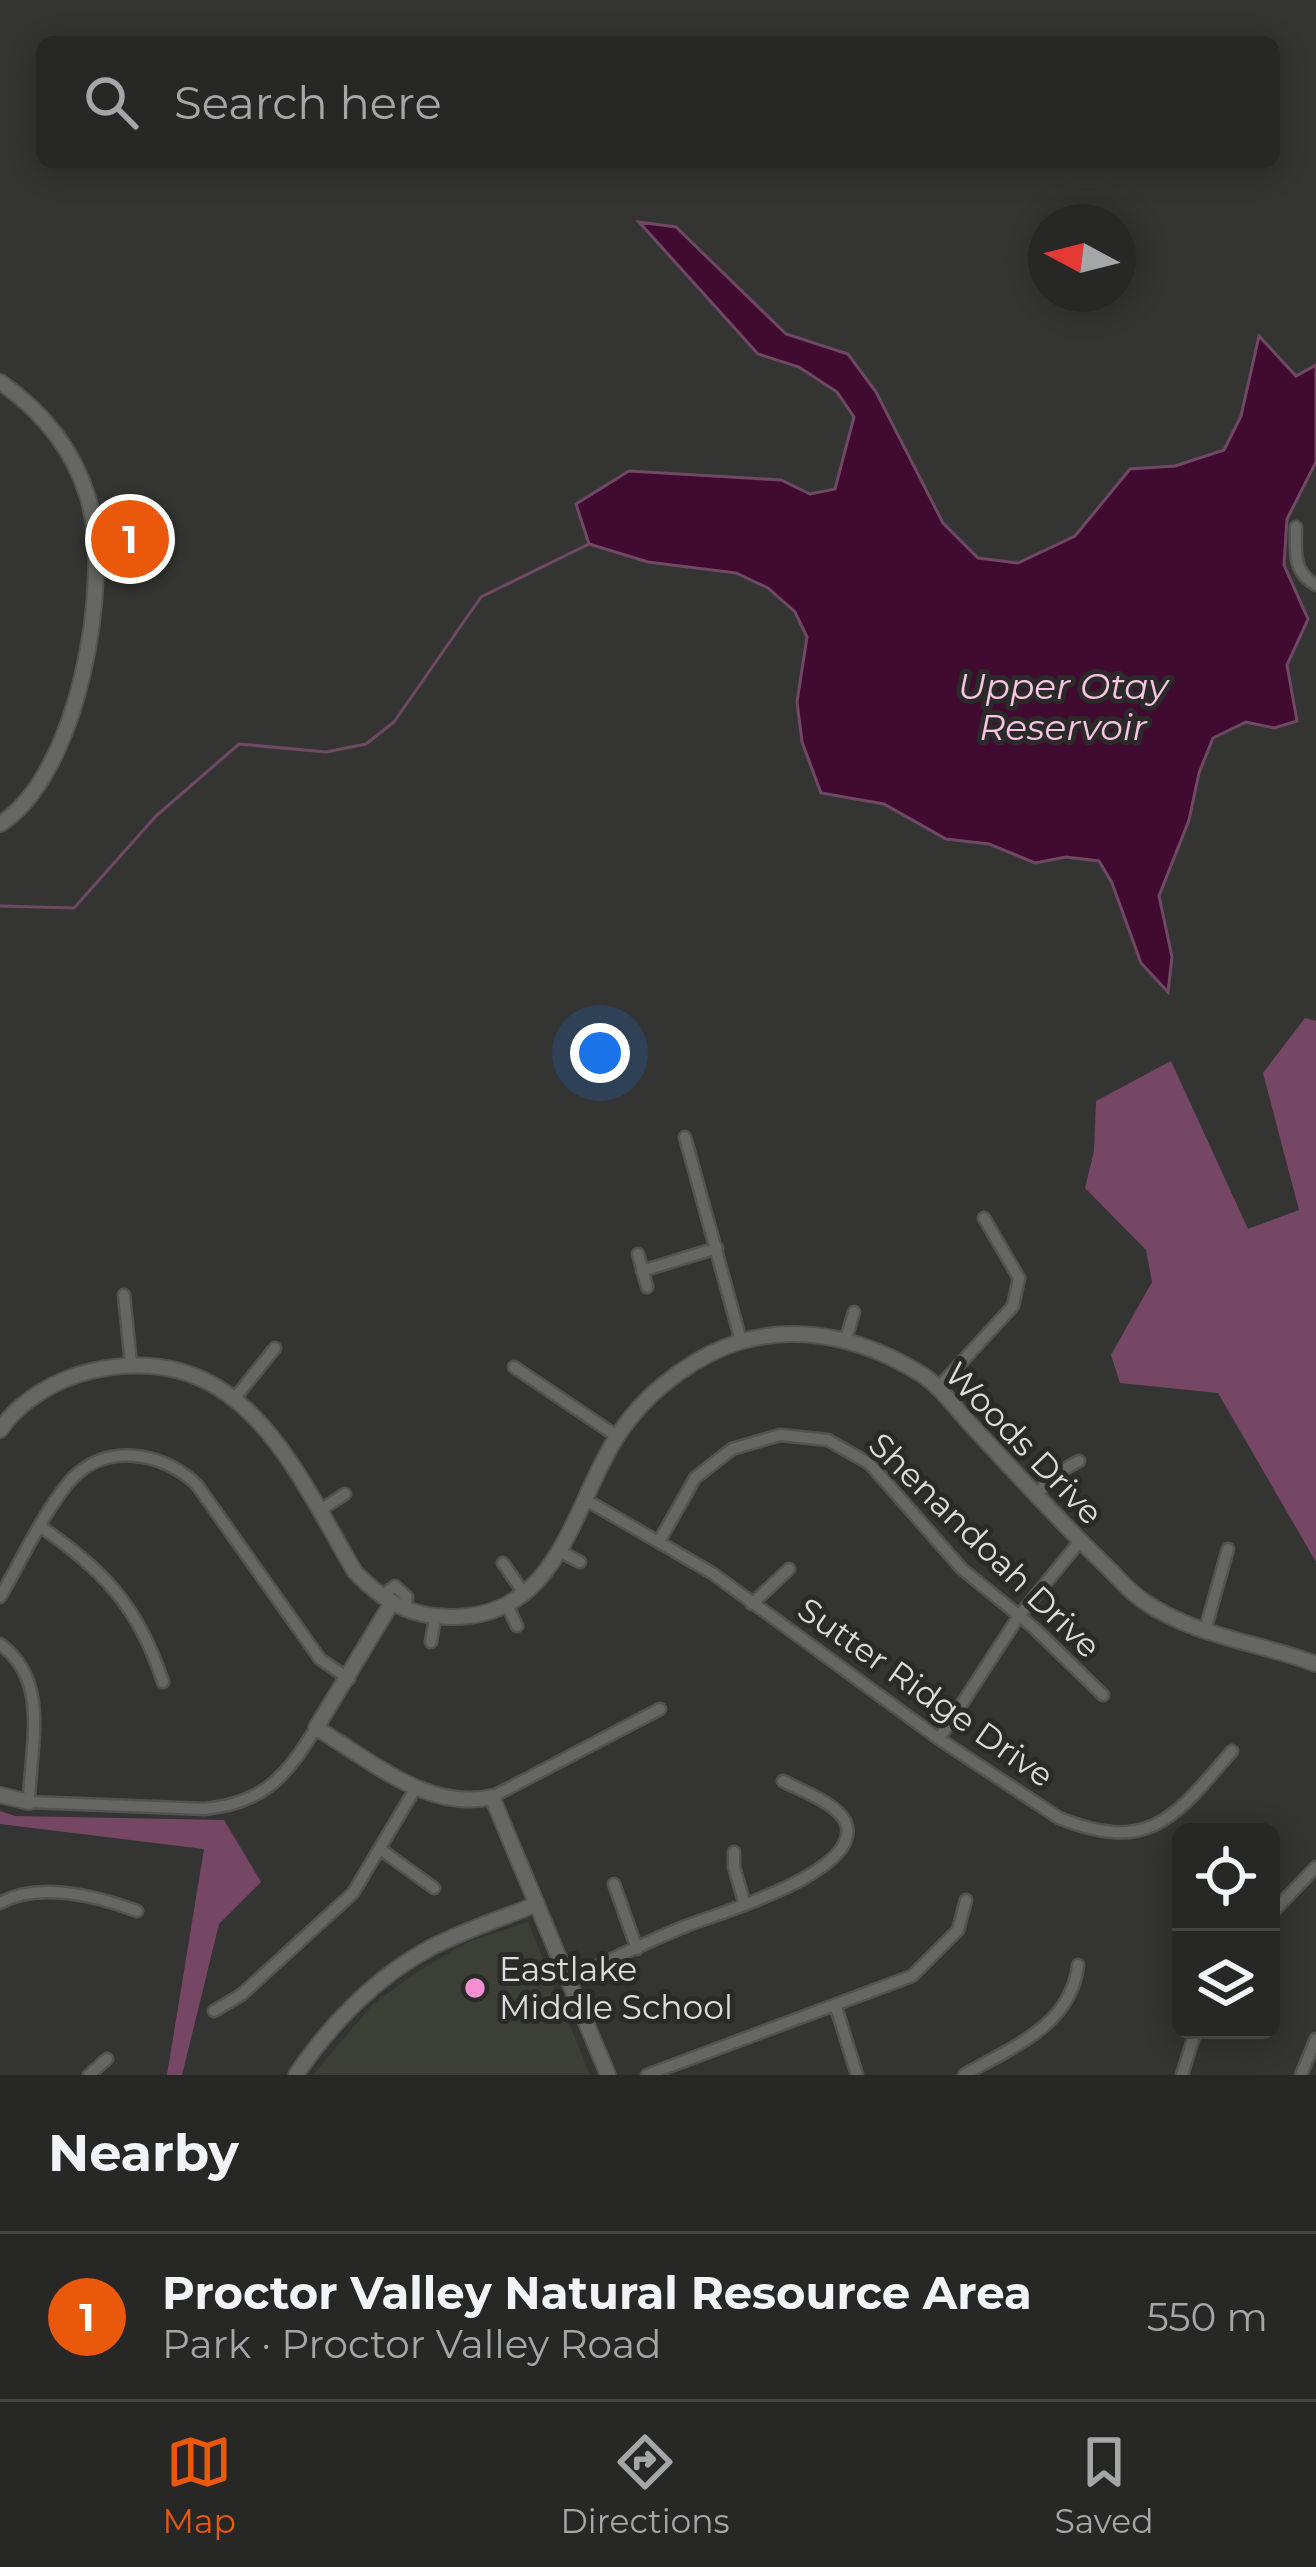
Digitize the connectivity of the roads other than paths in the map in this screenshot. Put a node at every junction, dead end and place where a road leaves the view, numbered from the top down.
1 (0, 382) edge
2 (1296, 527) dead end
3 (1316, 585) edge
4 (0, 824) edge
5 (685, 1137) dead end
6 (984, 1218) dead end
7 (717, 1248) junction
8 (638, 1254) dead end
9 (642, 1270) junction
10 (646, 1287) dead end
11 (124, 1295) dead end
12 (854, 1312) dead end
13 (846, 1339) junction
14 (741, 1341) junction
15 (275, 1348) dead end
16 (131, 1364) junction
17 (514, 1366) dead end
18 (937, 1389) junction
19 (236, 1398) junction
20 (3, 1419) edge
21 (618, 1437) junction
22 (1079, 1461) dead end
23 (344, 1494) dead end
24 (1036, 1494) junction
25 (586, 1500) junction
26 (319, 1511) junction
27 (41, 1527) junction
28 (660, 1540) junction
29 (1080, 1541) junction
30 (1228, 1549) dead end
31 (560, 1551) junction
32 (580, 1562) dead end
33 (503, 1563) dead end
34 (790, 1569) dead end
35 (525, 1595) junction
36 (0, 1597) edge
37 (392, 1603) junction
38 (752, 1604) junction
39 (507, 1605) junction
40 (1019, 1616) junction
41 (435, 1617) junction
42 (517, 1626) dead end
43 (1205, 1630) junction
44 (431, 1642) dead end
45 (0, 1644) edge
46 (1316, 1664) edge
47 (349, 1679) junction
48 (164, 1682) dead end
49 (1103, 1695) dead end
50 (660, 1709) dead end
51 (316, 1728) junction
52 (939, 1739) junction
53 (1232, 1751) dead end
54 (783, 1781) dead end
55 (415, 1789) junction
56 (0, 1795) edge
57 (492, 1797) junction
58 (29, 1802) junction
59 (380, 1849) junction
60 (734, 1852) dead end
61 (1314, 1874) edge
62 (614, 1884) dead end
63 (434, 1888) dead end
64 (966, 1900) dead end
65 (0, 1904) edge
66 (537, 1904) junction
67 (746, 1905) junction
68 (1280, 1906) edge
69 (136, 1911) dead end
70 (637, 1949) junction
71 (1078, 1965) dead end
72 (568, 1978) junction
73 (836, 2007) junction
74 (214, 2011) dead end
75 (1193, 2039) edge
76 (1316, 2039) edge
77 (107, 2059) dead end
78 (89, 2075) edge
79 (296, 2075) edge
80 (608, 2075) edge
81 (647, 2075) edge
82 (857, 2075) edge
83 (964, 2075) edge
84 (1183, 2075) edge
85 (1301, 2075) edge

1 - 4 street
2 - 3 street
5 - 7 street
6 - 18 street
7 - 9 street
7 - 14 street
8 - 9 street
9 - 10 street
11 - 16 street
12 - 13 street
13 - 14 street, Woods Drive
13 - 18 street, Woods Drive
14 - 21 street, Woods Drive
15 - 19 street
16 - 19 street
16 - 20 street
17 - 21 street
18 - 24 street, Woods Drive
19 - 26 street
21 - 25 street, Woods Drive
22 - 24 street
23 - 26 street
24 - 29 street, Woods Drive
25 - 28 street, Sutter Ridge Drive
25 - 31 street, Woods Drive
26 - 37 street
27 - 36 street
27 - 47 street
27 - 48 street
28 - 38 street, Sutter Ridge Drive
28 - 40 street, Shenandoah Drive
29 - 40 street
29 - 43 street, Woods Drive
30 - 43 street
31 - 32 street
31 - 35 street, Woods Drive
33 - 35 street
34 - 38 street
35 - 39 street, Woods Drive
37 - 41 street, Woods Drive
37 - 47 street
38 - 52 street, Sutter Ridge Drive
39 - 41 street, Woods Drive
39 - 42 street
40 - 49 street, Shenandoah Drive
40 - 52 street
41 - 44 street
43 - 46 street, Woods Drive
45 - 58 street
47 - 51 street
50 - 57 street
51 - 55 street
51 - 58 street
52 - 53 street, Sutter Ridge Drive
54 - 67 street
55 - 57 street
55 - 59 street
56 - 58 street
57 - 66 street
59 - 63 street
59 - 74 street
60 - 67 street
61 - 68 street
62 - 70 street
64 - 73 street
65 - 69 street
66 - 72 street
66 - 79 street
67 - 70 street
70 - 72 street
71 - 83 street
72 - 80 street
73 - 81 street
73 - 82 street
75 - 84 street
76 - 85 street
77 - 78 street

